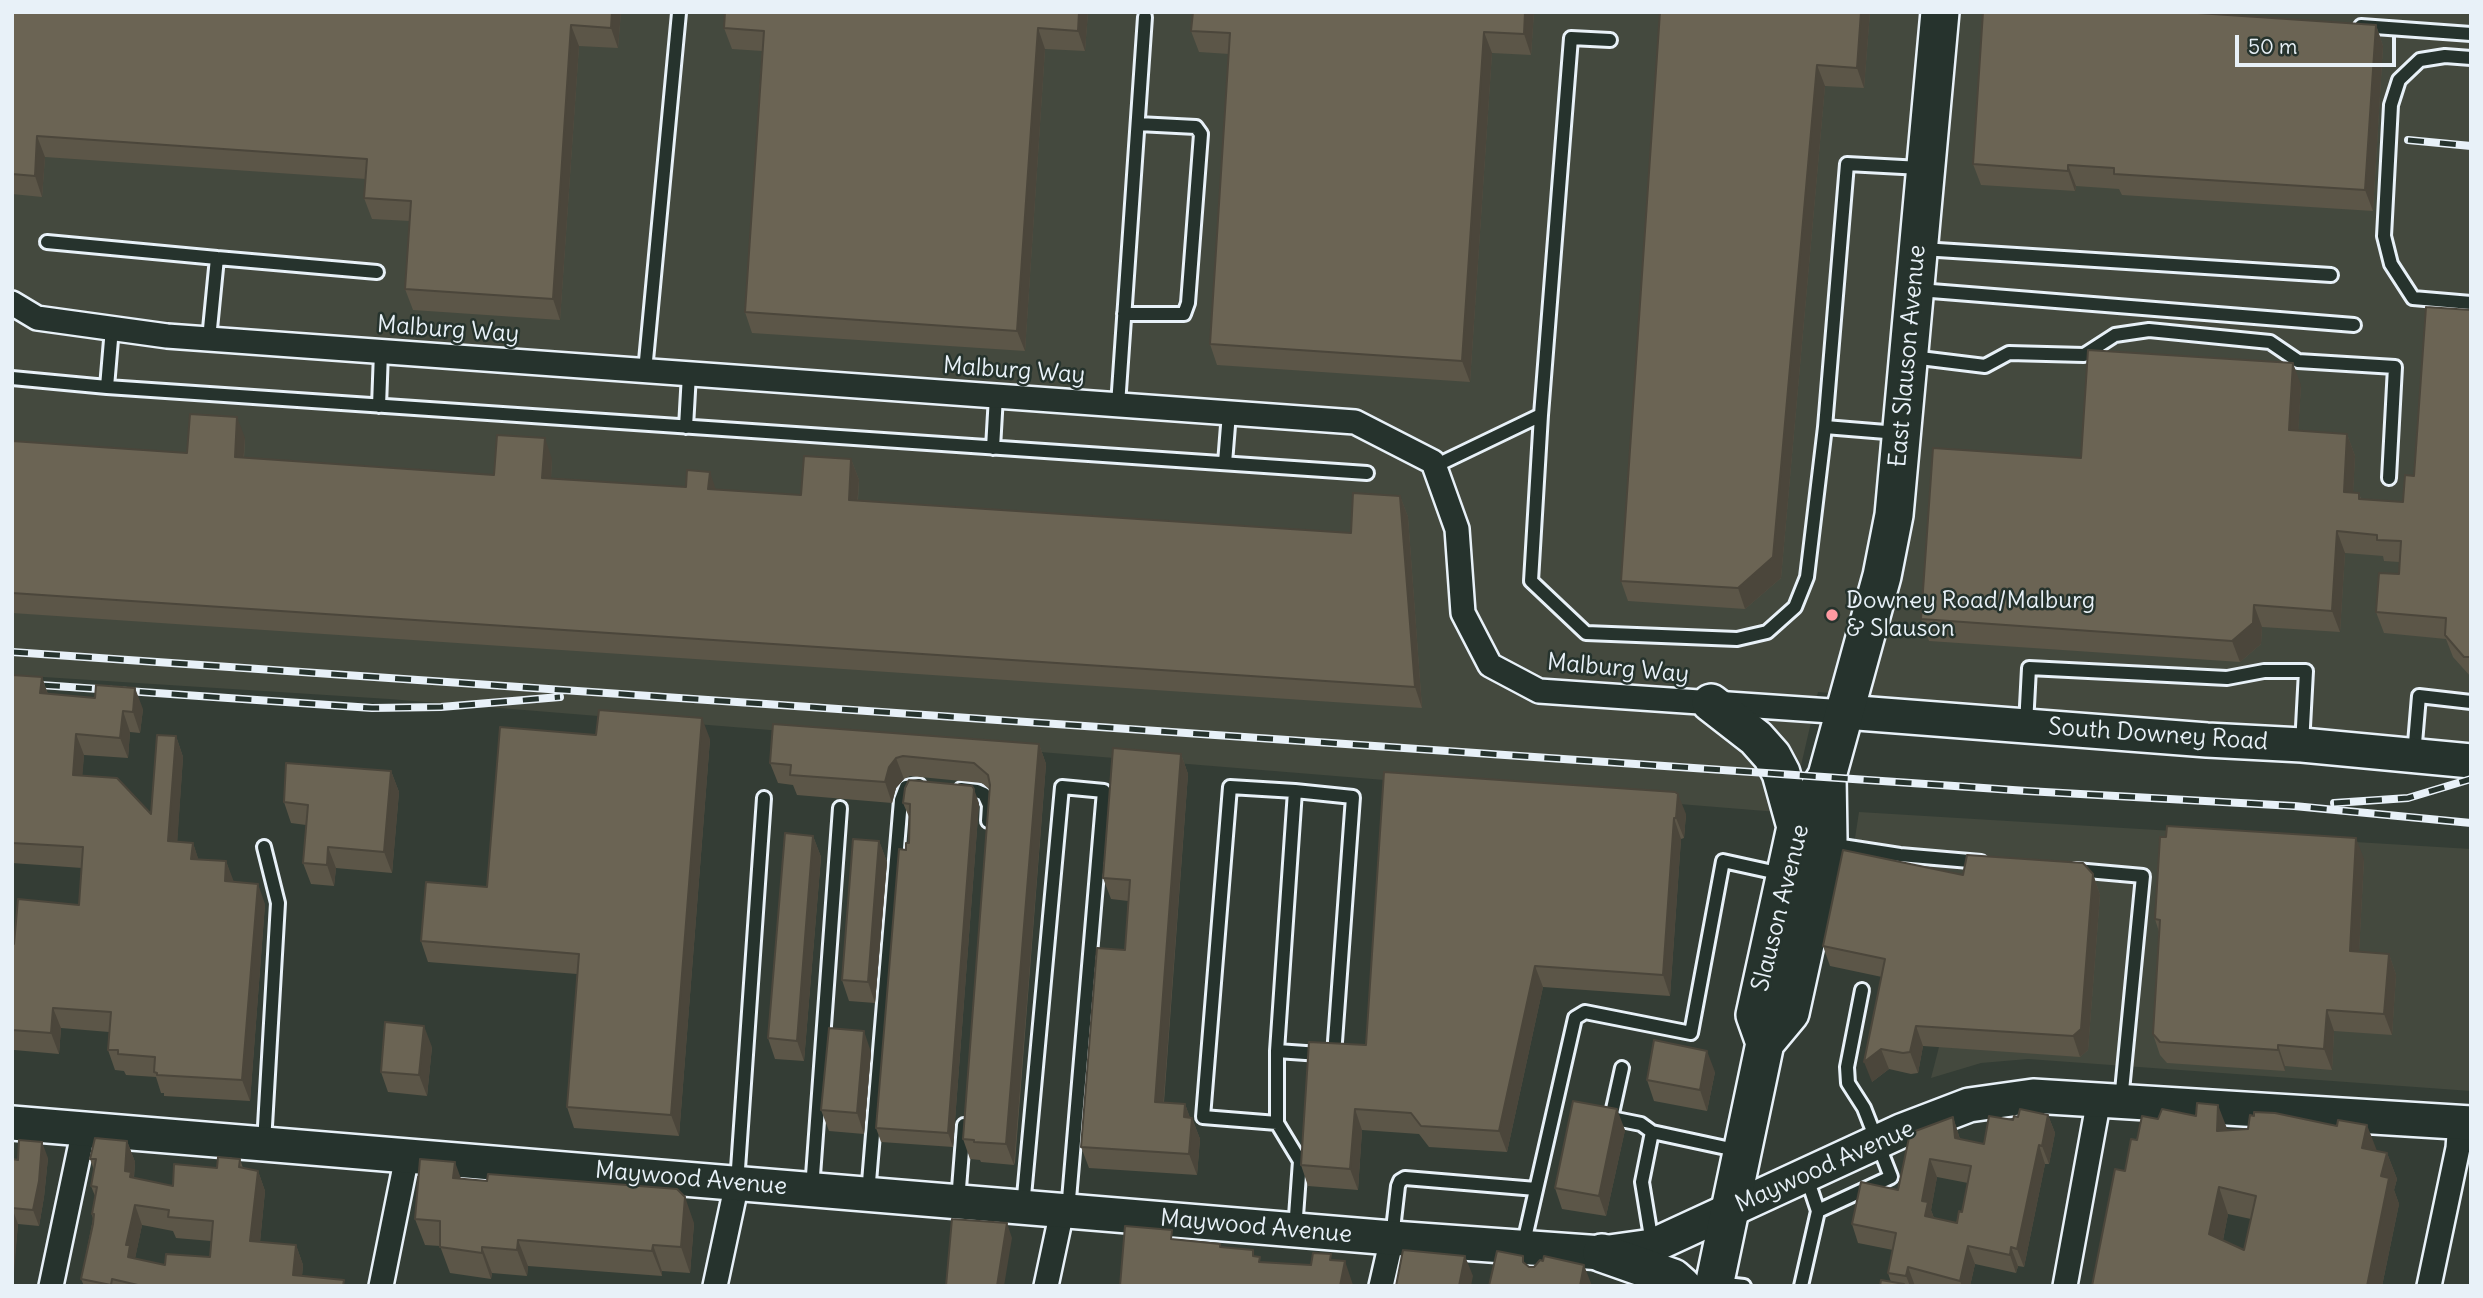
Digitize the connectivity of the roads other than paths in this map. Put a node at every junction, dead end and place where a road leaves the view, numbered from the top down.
1 (1940, 12) edge
2 (679, 13) edge
3 (1145, 18) dead end
4 (2349, 25) edge
5 (2471, 34) edge
6 (1610, 40) dead end
7 (2471, 58) edge
8 (1138, 124) junction
9 (1926, 168) junction
10 (47, 242) dead end
11 (1918, 249) junction
12 (216, 258) junction
13 (377, 272) dead end
14 (2331, 275) dead end
15 (1915, 290) junction
16 (12, 303) edge
17 (2471, 303) edge
18 (1124, 314) junction
19 (2354, 325) dead end
20 (112, 328) junction
21 (209, 339) junction
22 (381, 352) junction
23 (1909, 357) junction
24 (646, 371) junction
25 (689, 374) junction
26 (12, 378) edge
27 (107, 387) junction
28 (996, 396) junction
29 (379, 405) junction
30 (1118, 405) junction
31 (1229, 413) junction
32 (1541, 415) junction
33 (1825, 426) junction
34 (686, 427) junction
35 (1901, 433) junction
36 (993, 447) junction
37 (1225, 463) junction
38 (1434, 466) junction
39 (1367, 473) dead end
40 (2389, 478) dead end
41 (2471, 702) edge
42 (1711, 703) junction
43 (1847, 703) junction
44 (2026, 726) junction
45 (2302, 745) junction
46 (2414, 756) junction
47 (2471, 761) edge
48 (1295, 791) junction
49 (764, 798) dead end
50 (840, 808) dead end
51 (987, 832) edge
52 (1812, 835) junction
53 (264, 847) dead end
54 (1994, 863) edge
55 (2062, 869) edge
56 (1786, 876) junction
57 (1862, 990) dead end
58 (1765, 1043) junction
59 (1277, 1051) junction
60 (1622, 1068) dead end
61 (2110, 1100) junction
62 (965, 1106) edge
63 (2465, 1122) edge
64 (12, 1123) edge
65 (1278, 1123) junction
66 (84, 1129) junction
67 (1652, 1132) junction
68 (1877, 1142) junction
69 (264, 1143) junction
70 (1742, 1151) junction
71 (407, 1156) junction
72 (1806, 1174) junction
73 (737, 1183) junction
74 (1536, 1189) junction
75 (812, 1190) junction
76 (868, 1194) junction
77 (958, 1202) junction
78 (1023, 1208) junction
79 (1729, 1209) junction
80 (1065, 1211) junction
81 (1818, 1211) junction
82 (1295, 1230) junction
83 (1392, 1238) junction
84 (1652, 1247) junction
85 (1539, 1253) junction
86 (1602, 1253) junction
87 (1714, 1285) edge
88 (51, 1286) edge
89 (380, 1286) edge
90 (715, 1286) edge
91 (1046, 1286) edge
92 (1381, 1286) edge
93 (1801, 1286) edge
94 (2065, 1286) edge
95 (2429, 1286) edge

1 - 9 main road, East Slauson Avenue
2 - 24 lane
3 - 8 lane
4 - 5 lane
6 - 32 lane
7 - 17 lane
8 - 18 lane
8 - 18 lane
9 - 11 main road, East Slauson Avenue
9 - 33 lane
10 - 12 lane
11 - 14 lane
11 - 15 main road, East Slauson Avenue
12 - 13 lane
12 - 21 lane
15 - 19 lane
15 - 23 main road, East Slauson Avenue
16 - 20 street, Malburg Way
18 - 30 lane
20 - 21 street, Malburg Way
20 - 27 lane
21 - 22 street, Malburg Way
22 - 24 street, Malburg Way
22 - 29 lane
23 - 35 main road, East Slauson Avenue
23 - 40 lane
24 - 25 street, Malburg Way
25 - 28 street, Malburg Way
25 - 34 lane
26 - 27 lane
27 - 29 lane
28 - 30 street, Malburg Way
28 - 36 lane
29 - 34 lane
30 - 31 street, Malburg Way
31 - 37 lane
31 - 38 street, Malburg Way
32 - 33 lane
32 - 38 lane
33 - 35 lane
34 - 36 lane
35 - 43 main road, East Slauson Avenue
36 - 37 lane
37 - 39 lane
38 - 42 street, Malburg Way
41 - 46 lane
42 - 43 street, Malburg Way
42 - 52 main road
43 - 44 street, South Downey Road
43 - 52 main road, Slauson Avenue
44 - 45 street, South Downey Road
44 - 45 lane
45 - 46 street, South Downey Road
46 - 47 street, South Downey Road
48 - 59 lane
48 - 59 lane
48 - 65 lane
49 - 73 lane
50 - 75 lane
51 - 76 lane
52 - 54 lane
52 - 56 main road, Slauson Avenue
52 - 58 main road, Slauson Avenue
53 - 69 lane
55 - 61 lane
56 - 58 main road, Slauson Avenue
56 - 74 lane
57 - 68 lane
58 - 70 main road, Slauson Avenue
59 - 65 lane
60 - 67 lane
61 - 63 street, Maywood Avenue
61 - 68 street, Maywood Avenue
61 - 94 street
62 - 77 lane
63 - 95 street
64 - 66 street, Maywood Avenue
65 - 82 lane
66 - 69 street, Maywood Avenue
66 - 88 street
67 - 70 lane
67 - 84 lane
68 - 72 street, Maywood Avenue
68 - 81 lane
69 - 71 street, Maywood Avenue
70 - 79 main road, Slauson Avenue
71 - 73 street, Maywood Avenue
71 - 89 street
72 - 79 street, Maywood Avenue
72 - 81 lane
73 - 75 street, Maywood Avenue
73 - 90 street
74 - 83 lane
74 - 85 lane
75 - 76 street, Maywood Avenue
76 - 77 street, Maywood Avenue
77 - 78 street, Maywood Avenue
78 - 80 street, Maywood Avenue
78 - 80 lane
79 - 84 street, Maywood Avenue
79 - 87 main road, Slauson Avenue
80 - 82 street, Maywood Avenue
80 - 91 street
81 - 93 lane
82 - 83 street, Maywood Avenue
83 - 85 street, Maywood Avenue
83 - 92 street
84 - 86 street, Maywood Avenue
85 - 86 street, Maywood Avenue
86 - 87 main road

